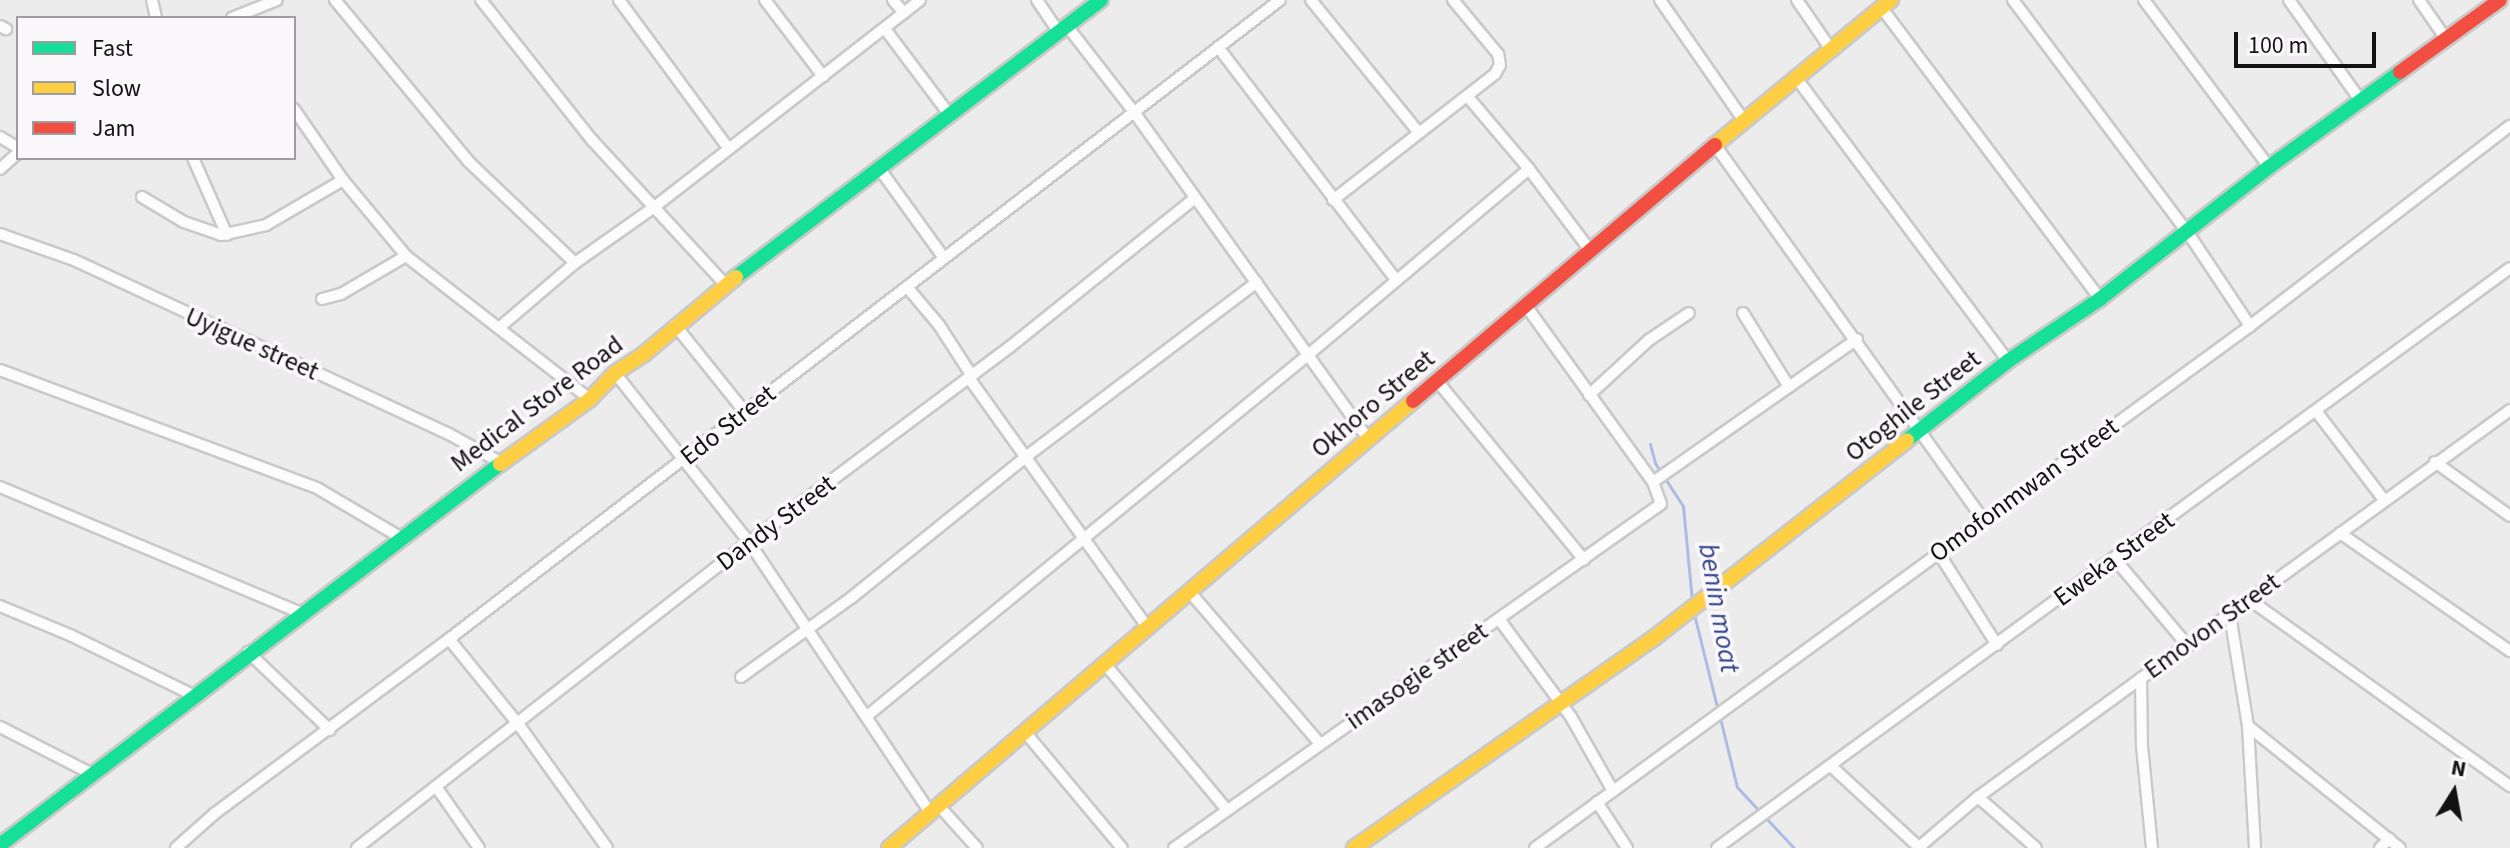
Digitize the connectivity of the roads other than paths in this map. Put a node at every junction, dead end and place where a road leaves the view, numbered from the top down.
1 (335, 0) edge
2 (481, 0) edge
3 (619, 0) edge
4 (765, 0) edge
5 (893, 0) edge
6 (920, 0) edge
7 (1037, 0) edge
8 (1101, 0) edge
9 (1280, 0) edge
10 (1311, 0) edge
11 (1453, 0) edge
12 (1660, 0) edge
13 (1797, 0) edge
14 (2013, 0) edge
15 (2144, 0) edge
16 (2289, 0) edge
17 (2419, 0) edge
18 (2500, 0) edge
19 (270, 2) edge
20 (1886, 4) edge
21 (904, 13) junction
22 (248, 15) edge
23 (1062, 28) junction
24 (885, 29) junction
25 (2446, 39) junction
26 (1218, 47) junction
27 (1832, 51) junction
28 (823, 76) junction
29 (1797, 79) junction
30 (1468, 97) junction
31 (2360, 100) junction
32 (296, 112) edge
33 (1134, 112) junction
34 (949, 114) junction
35 (1744, 121) junction
36 (2510, 126) edge
37 (1419, 133) junction
38 (0, 137) edge
39 (1715, 145) junction
40 (16, 149) edge
41 (729, 149) junction
42 (16, 153) edge
43 (194, 160) edge
44 (2269, 167) junction
45 (879, 168) junction
46 (0, 169) edge
47 (1529, 169) junction
48 (343, 180) junction
49 (142, 197) dead end
50 (1195, 198) junction
51 (1333, 200) junction
52 (653, 208) junction
53 (2188, 233) junction
54 (0, 234) edge
55 (227, 235) junction
56 (1589, 249) junction
57 (406, 256) junction
58 (944, 258) junction
59 (575, 263) junction
60 (2510, 268) edge
61 (1396, 280) junction
62 (1257, 282) junction
63 (726, 285) junction
64 (907, 287) junction
65 (322, 299) dead end
66 (2100, 299) junction
67 (1526, 306) junction
68 (1689, 313) dead end
69 (1743, 313) dead end
70 (675, 325) junction
71 (2250, 326) junction
72 (500, 327) junction
73 (1857, 339) junction
74 (1308, 355) junction
75 (2008, 361) junction
76 (0, 370) edge
77 (615, 373) junction
78 (971, 377) junction
79 (1438, 382) junction
80 (1789, 387) junction
81 (1589, 395) junction
82 (590, 399) junction
83 (2510, 410) edge
84 (2316, 411) junction
85 (745, 412) junction
86 (1923, 431) junction
87 (1368, 439) junction
88 (1027, 456) junction
89 (683, 460) junction
90 (500, 462) junction
91 (2435, 462) junction
92 (1653, 482) junction
93 (0, 487) edge
94 (2384, 500) junction
95 (2510, 516) edge
96 (1984, 521) junction
97 (2340, 533) junction
98 (1084, 536) junction
99 (400, 537) junction
100 (749, 542) junction
101 (1938, 552) junction
102 (2114, 558) junction
103 (1584, 560) junction
104 (1189, 591) junction
105 (2250, 600) junction
106 (0, 606) edge
107 (301, 613) junction
108 (2230, 615) junction
109 (1499, 619) junction
110 (1147, 627) junction
111 (805, 629) junction
112 (449, 639) junction
113 (1997, 645) junction
114 (2188, 646) junction
115 (2510, 651) edge
116 (248, 652) junction
117 (1105, 664) junction
118 (741, 677) dead end
119 (2141, 678) junction
120 (193, 695) junction
121 (1559, 702) junction
122 (867, 716) junction
123 (519, 725) junction
124 (2248, 726) junction
125 (0, 727) edge
126 (330, 730) junction
127 (1025, 732) junction
128 (1320, 744) junction
129 (1831, 766) junction
130 (94, 775) junction
131 (2510, 786) edge
132 (437, 788) junction
133 (1613, 791) junction
134 (1978, 797) junction
135 (1597, 802) junction
136 (936, 810) junction
137 (1227, 810) junction
138 (2389, 839) junction
139 (0, 845) edge
140 (176, 848) edge
141 (357, 848) edge
142 (479, 848) edge
143 (607, 848) edge
144 (889, 848) edge
145 (977, 848) edge
146 (1122, 848) edge
147 (1174, 848) edge
148 (1354, 848) edge
149 (1535, 848) edge
150 (1627, 848) edge
151 (1717, 848) edge
152 (1919, 848) edge
153 (2036, 848) edge
154 (2152, 848) edge
155 (2255, 848) edge
156 (2380, 848) edge
157 (2400, 848) edge

1 - 59 street
2 - 52 street
3 - 41 street
4 - 28 street
5 - 21 street
6 - 21 street
7 - 23 street
8 - 23 street, Medical Store Road
9 - 26 street, Edo Street
10 - 37 street
11 - 30 street
12 - 35 street
13 - 27 street
14 - 53 street
15 - 44 street
16 - 31 street
17 - 25 street
18 - 25 street, Otoghile Street
19 - 22 street
20 - 27 street, Okhoro Street
20 - 66 street
21 - 24 street
23 - 33 street
23 - 34 street, Medical Store Road
24 - 28 street
24 - 34 street
25 - 31 street, Otoghile Street
26 - 33 street, Edo Street
26 - 51 street
27 - 29 street, Okhoro Street
28 - 41 street
29 - 35 street, Okhoro Street
29 - 75 street
30 - 37 street
30 - 47 street
31 - 44 street, Otoghile Street
32 - 48 street
33 - 50 street
33 - 58 street, Edo Street
34 - 45 street, Medical Store Road
35 - 39 street, Okhoro Street
36 - 71 street, Omofonmwan Street
37 - 51 street
38 - 40 street
39 - 56 street, Okhoro Street
39 - 73 street
41 - 52 street
42 - 46 street
43 - 55 street
44 - 53 street, Otoghile Street
45 - 58 street
45 - 63 street, Medical Store Road
47 - 56 street
47 - 61 street
48 - 55 street
48 - 57 street
49 - 55 street
50 - 62 street
50 - 78 street, Dandy Street
51 - 61 street
52 - 59 street
52 - 63 street
53 - 66 street, Otoghile Street
53 - 71 street
54 - 90 street, Uyigue street
56 - 67 street, Okhoro Street
57 - 65 street
57 - 72 street
58 - 64 street, Edo Street
59 - 72 street
60 - 84 street, Eweka Street
61 - 74 street
62 - 74 street
62 - 88 street
63 - 70 street, Medical Store Road
64 - 78 street
64 - 85 street, Edo Street
66 - 75 street, Otoghile Street
67 - 79 street, Okhoro Street
67 - 81 street
68 - 81 street
69 - 80 street
70 - 77 street, Medical Store Road
70 - 85 street
71 - 96 street, Omofonmwan Street
72 - 82 street
73 - 80 street
73 - 86 street
74 - 87 street
74 - 98 street
75 - 86 street, Otoghile Street
76 - 99 street
77 - 82 street, Medical Store Road
77 - 89 street
78 - 88 street
78 - 100 street, Dandy Street
79 - 87 street, Okhoro Street
79 - 103 street
80 - 92 street
81 - 92 street
82 - 90 street, Medical Store Road
83 - 91 street, Emovon Street
84 - 94 street
84 - 102 street, Eweka Street
85 - 89 street, Edo Street
86 - 96 street
86 - 121 street, Otoghile Street
87 - 104 street, Okhoro Street
88 - 98 street
88 - 111 street
89 - 100 street
89 - 112 street, Edo Street
90 - 99 street, Medical Store Road
91 - 94 street, Emovon Street
91 - 95 street
92 - 103 street, imasogie street
93 - 107 street
94 - 97 street, Emovon Street
96 - 101 street, Omofonmwan Street
97 - 105 street, Emovon Street
97 - 115 street
98 - 110 street
98 - 122 street
99 - 107 street, Medical Store Road
100 - 111 street
100 - 123 street, Dandy Street
101 - 113 street
101 - 133 street, Omofonmwan Street
102 - 113 street, Eweka Street
102 - 114 street
103 - 109 street, imasogie street
104 - 110 street, Okhoro Street
104 - 128 street
105 - 108 street, Emovon Street
105 - 131 street
106 - 120 street
107 - 116 street, Medical Store Road
108 - 114 street, Emovon Street
108 - 124 street
109 - 121 street
109 - 128 street, imasogie street
110 - 117 street, Okhoro Street
111 - 118 street
111 - 122 street
112 - 123 street
112 - 126 street, Edo Street
113 - 129 street, Eweka Street
114 - 119 street, Emovon Street
116 - 120 street, Medical Store Road
116 - 126 street
117 - 127 street, Okhoro Street
117 - 137 street
119 - 134 street, Emovon Street
119 - 154 street
120 - 130 street, Medical Store Road
121 - 133 street
121 - 148 street, Otoghile Street
122 - 136 street
123 - 132 street, Dandy Street
123 - 143 street
124 - 138 street
124 - 155 street
125 - 130 street
126 - 140 street, Edo Street
127 - 136 street, Okhoro Street
127 - 146 street
128 - 137 street, imasogie street
129 - 151 street, Eweka Street
129 - 152 street
130 - 139 street, Medical Store Road
132 - 141 street, Dandy Street
132 - 142 street
133 - 135 street, Omofonmwan Street
134 - 152 street, Emovon Street
134 - 153 street
135 - 149 street, Omofonmwan Street
135 - 150 street
136 - 144 street, Okhoro Street
136 - 145 street
137 - 147 street, imasogie street
138 - 156 street
138 - 157 street

